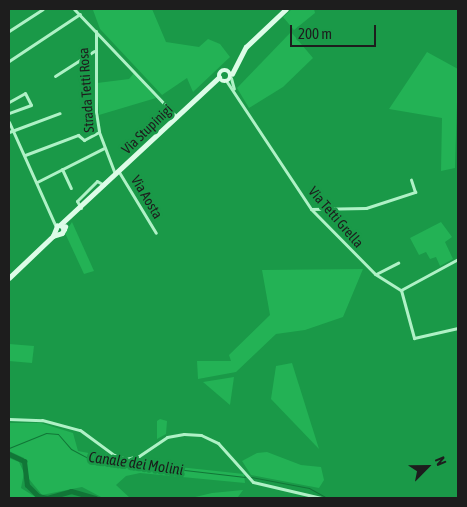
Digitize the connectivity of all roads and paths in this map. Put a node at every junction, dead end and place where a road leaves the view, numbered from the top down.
1 (43, 9) edge
2 (74, 9) edge
3 (286, 9) edge
4 (80, 14) junction
5 (9, 31) edge
6 (96, 31) junction
7 (94, 51) junction
8 (237, 60) junction
9 (9, 61) edge
10 (225, 69) junction
11 (55, 76) dead end
12 (226, 78) junction
13 (9, 102) edge
14 (9, 113) edge
15 (60, 113) dead end
16 (176, 116) junction
17 (9, 122) edge
18 (13, 131) junction
19 (9, 132) edge
20 (99, 132) junction
21 (104, 148) junction
22 (25, 156) junction
23 (62, 169) junction
24 (117, 173) junction
25 (411, 180) dead end
26 (37, 182) junction
27 (104, 185) junction
28 (71, 188) dead end
29 (81, 208) junction
30 (311, 209) junction
31 (59, 228) junction
32 (156, 233) dead end
33 (458, 259) edge
34 (398, 263) dead end
35 (375, 274) junction
36 (9, 278) edge
37 (401, 290) junction
38 (458, 328) edge
39 (9, 419) edge
40 (322, 498) edge

1 - 5 street
2 - 4 street
3 - 8 street, Via Stupinigi
4 - 6 street
4 - 9 street
6 - 7 street, Strada Tetti Rosa
6 - 16 street
7 - 11 street
7 - 20 street, Strada Tetti Rosa
8 - 10 street, Via Stupinigi
8 - 12 street, Via Stupinigi
10 - 12 street, Via Stupinigi
10 - 12 street
12 - 16 street, Via Stupinigi
12 - 30 street, Via Tetti Grella
13 - 14 street
15 - 18 street
16 - 24 street, Via Stupinigi
17 - 18 street
18 - 19 street
18 - 22 street
20 - 21 street, Strada Tetti Rosa
20 - 22 street
21 - 23 street
21 - 24 street, Strada Tetti Rosa
22 - 26 street
23 - 26 street
23 - 28 street
24 - 27 street, Via Stupinigi
24 - 32 street, Via Aosta
25 - 30 street
26 - 31 street
27 - 29 street, Via Stupinigi
27 - 29 street, Via Stupinigi
29 - 31 street, Via Stupinigi
30 - 35 street, Via Tetti Grella
31 - 36 street
33 - 37 street
34 - 35 street
35 - 37 street, Via Tetti Grella
37 - 38 street
39 - 40 street

